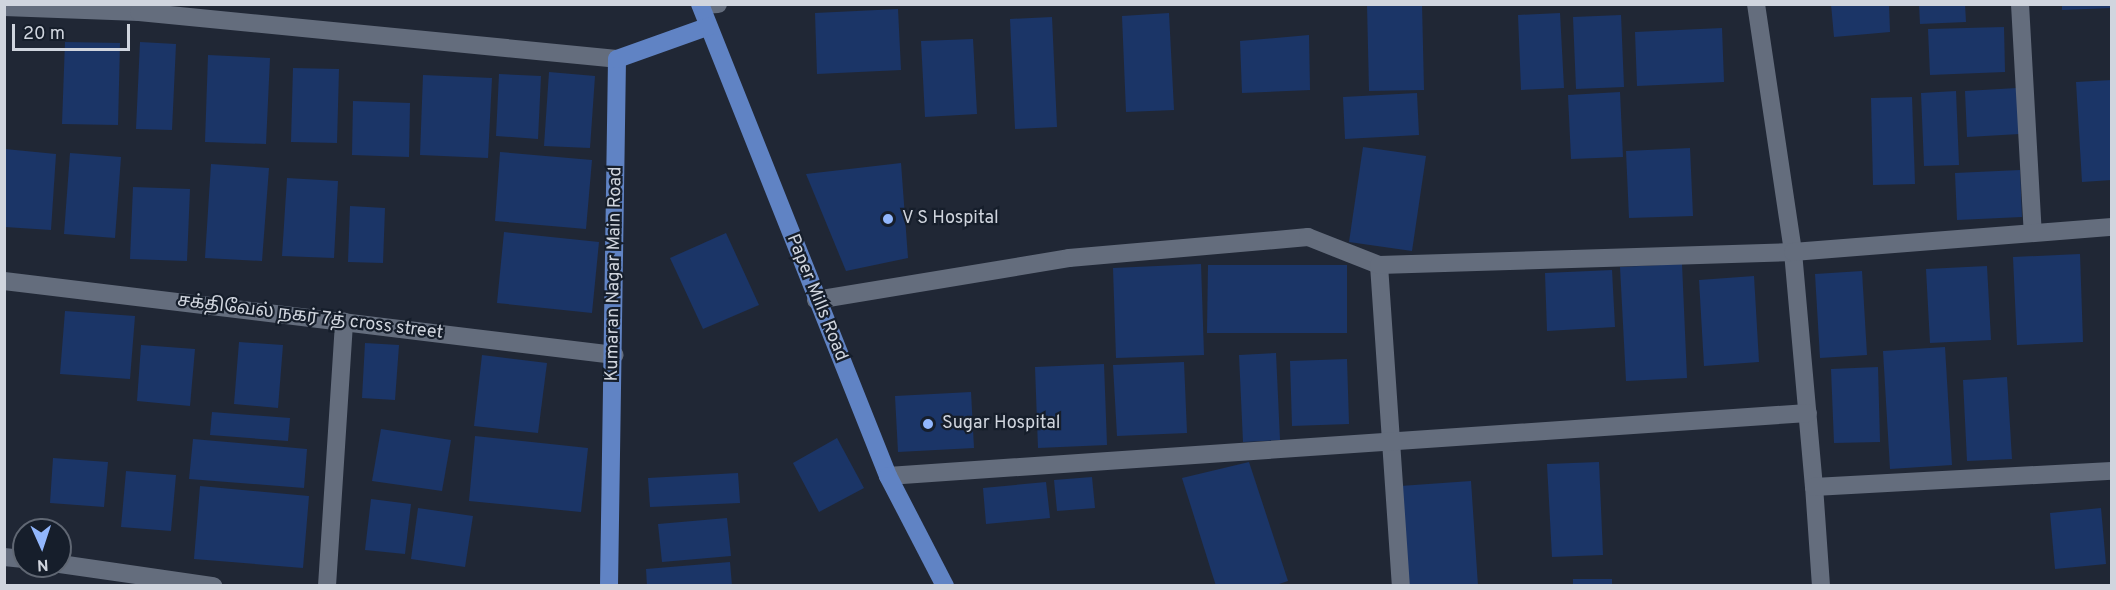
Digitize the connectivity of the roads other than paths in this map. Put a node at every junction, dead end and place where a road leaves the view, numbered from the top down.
1 (718, 4) edge
2 (1755, 4) edge
3 (2020, 4) edge
4 (700, 5) edge
5 (4, 7) edge
6 (707, 27) junction
7 (617, 59) junction
8 (2112, 227) edge
9 (2033, 233) junction
10 (1793, 252) junction
11 (1379, 265) junction
12 (4, 281) edge
13 (816, 300) junction
14 (344, 322) junction
15 (615, 355) junction
16 (1808, 413) junction
17 (1391, 442) junction
18 (2112, 471) edge
19 (888, 476) junction
20 (1814, 487) junction
21 (72, 566) edge
22 (213, 585) edge
23 (327, 585) edge
24 (609, 585) edge
25 (945, 585) edge
26 (1401, 585) edge
27 (1821, 585) edge

1 - 4 street
2 - 10 street
3 - 9 street
4 - 6 main road, Paper Mills Road
5 - 7 street
6 - 7 main road
6 - 13 main road, Paper Mills Road
7 - 15 main road, Kumaran Nagar Main Road
8 - 9 street
9 - 10 street
10 - 11 street
10 - 16 street
11 - 13 street
11 - 17 street
12 - 14 street, சக்திவேல் நகர் 7த் cross street
13 - 19 main road, Paper Mills Road
14 - 15 street, சக்திவேல் நகர் 7த் cross street
14 - 23 street
15 - 24 main road, Kumaran Nagar Main Road
16 - 17 street
16 - 20 street
17 - 19 street
17 - 26 street
18 - 20 street
19 - 25 main road, Paper Mills Road
20 - 27 street
21 - 22 street

